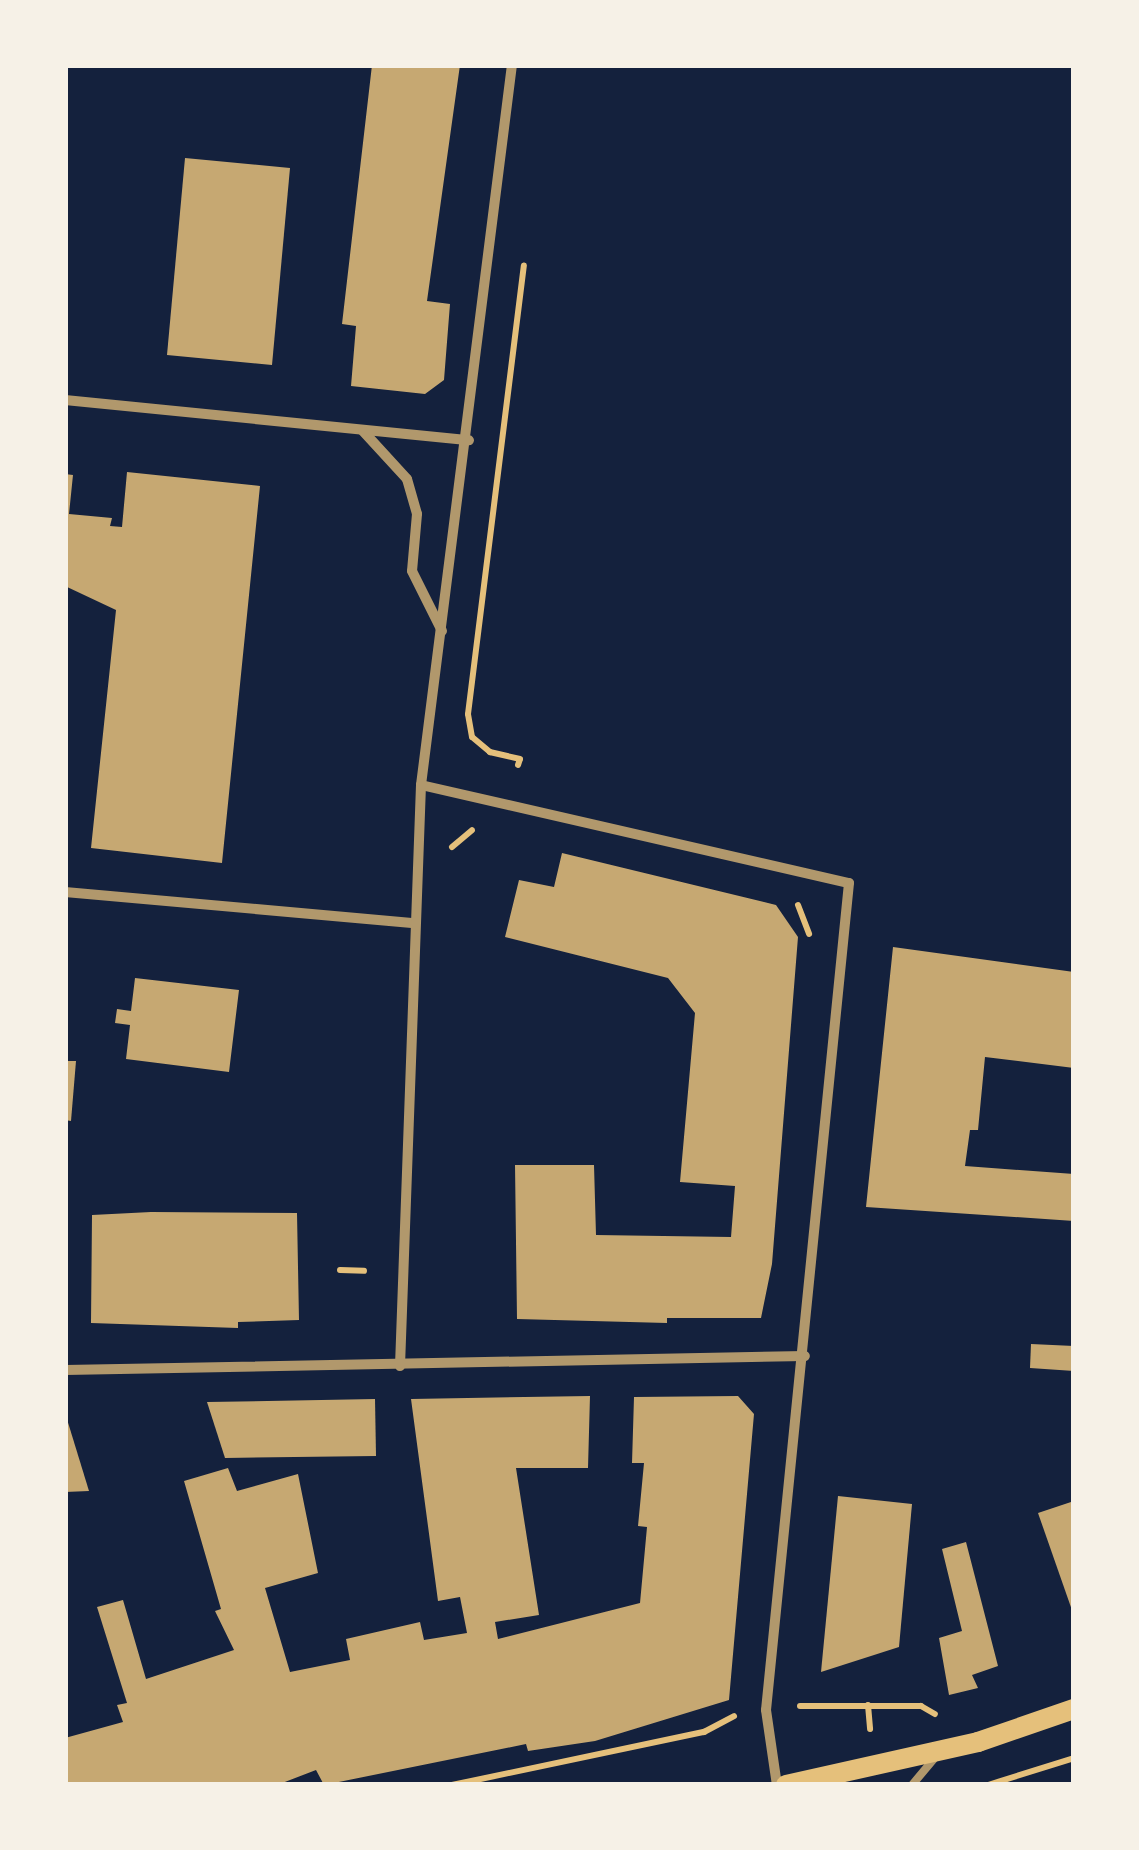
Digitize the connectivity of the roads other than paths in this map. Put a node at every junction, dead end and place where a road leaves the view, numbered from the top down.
1 (512, 65) edge
2 (65, 400) edge
3 (362, 430) junction
4 (468, 440) junction
5 (442, 631) junction
6 (422, 785) junction
7 (65, 892) edge
8 (415, 923) junction
9 (805, 1356) junction
10 (400, 1366) junction
11 (65, 1370) edge
12 (1074, 1709) edge
13 (943, 1751) junction
14 (778, 1785) edge
15 (786, 1785) edge
16 (912, 1785) edge

1 - 4 street
2 - 3 street
3 - 4 street
3 - 5 street
4 - 5 street
5 - 6 street
6 - 8 street
6 - 9 street
7 - 8 street
8 - 10 street
9 - 10 street
9 - 14 street
10 - 11 street
12 - 13 main road
13 - 15 main road
13 - 16 lane

